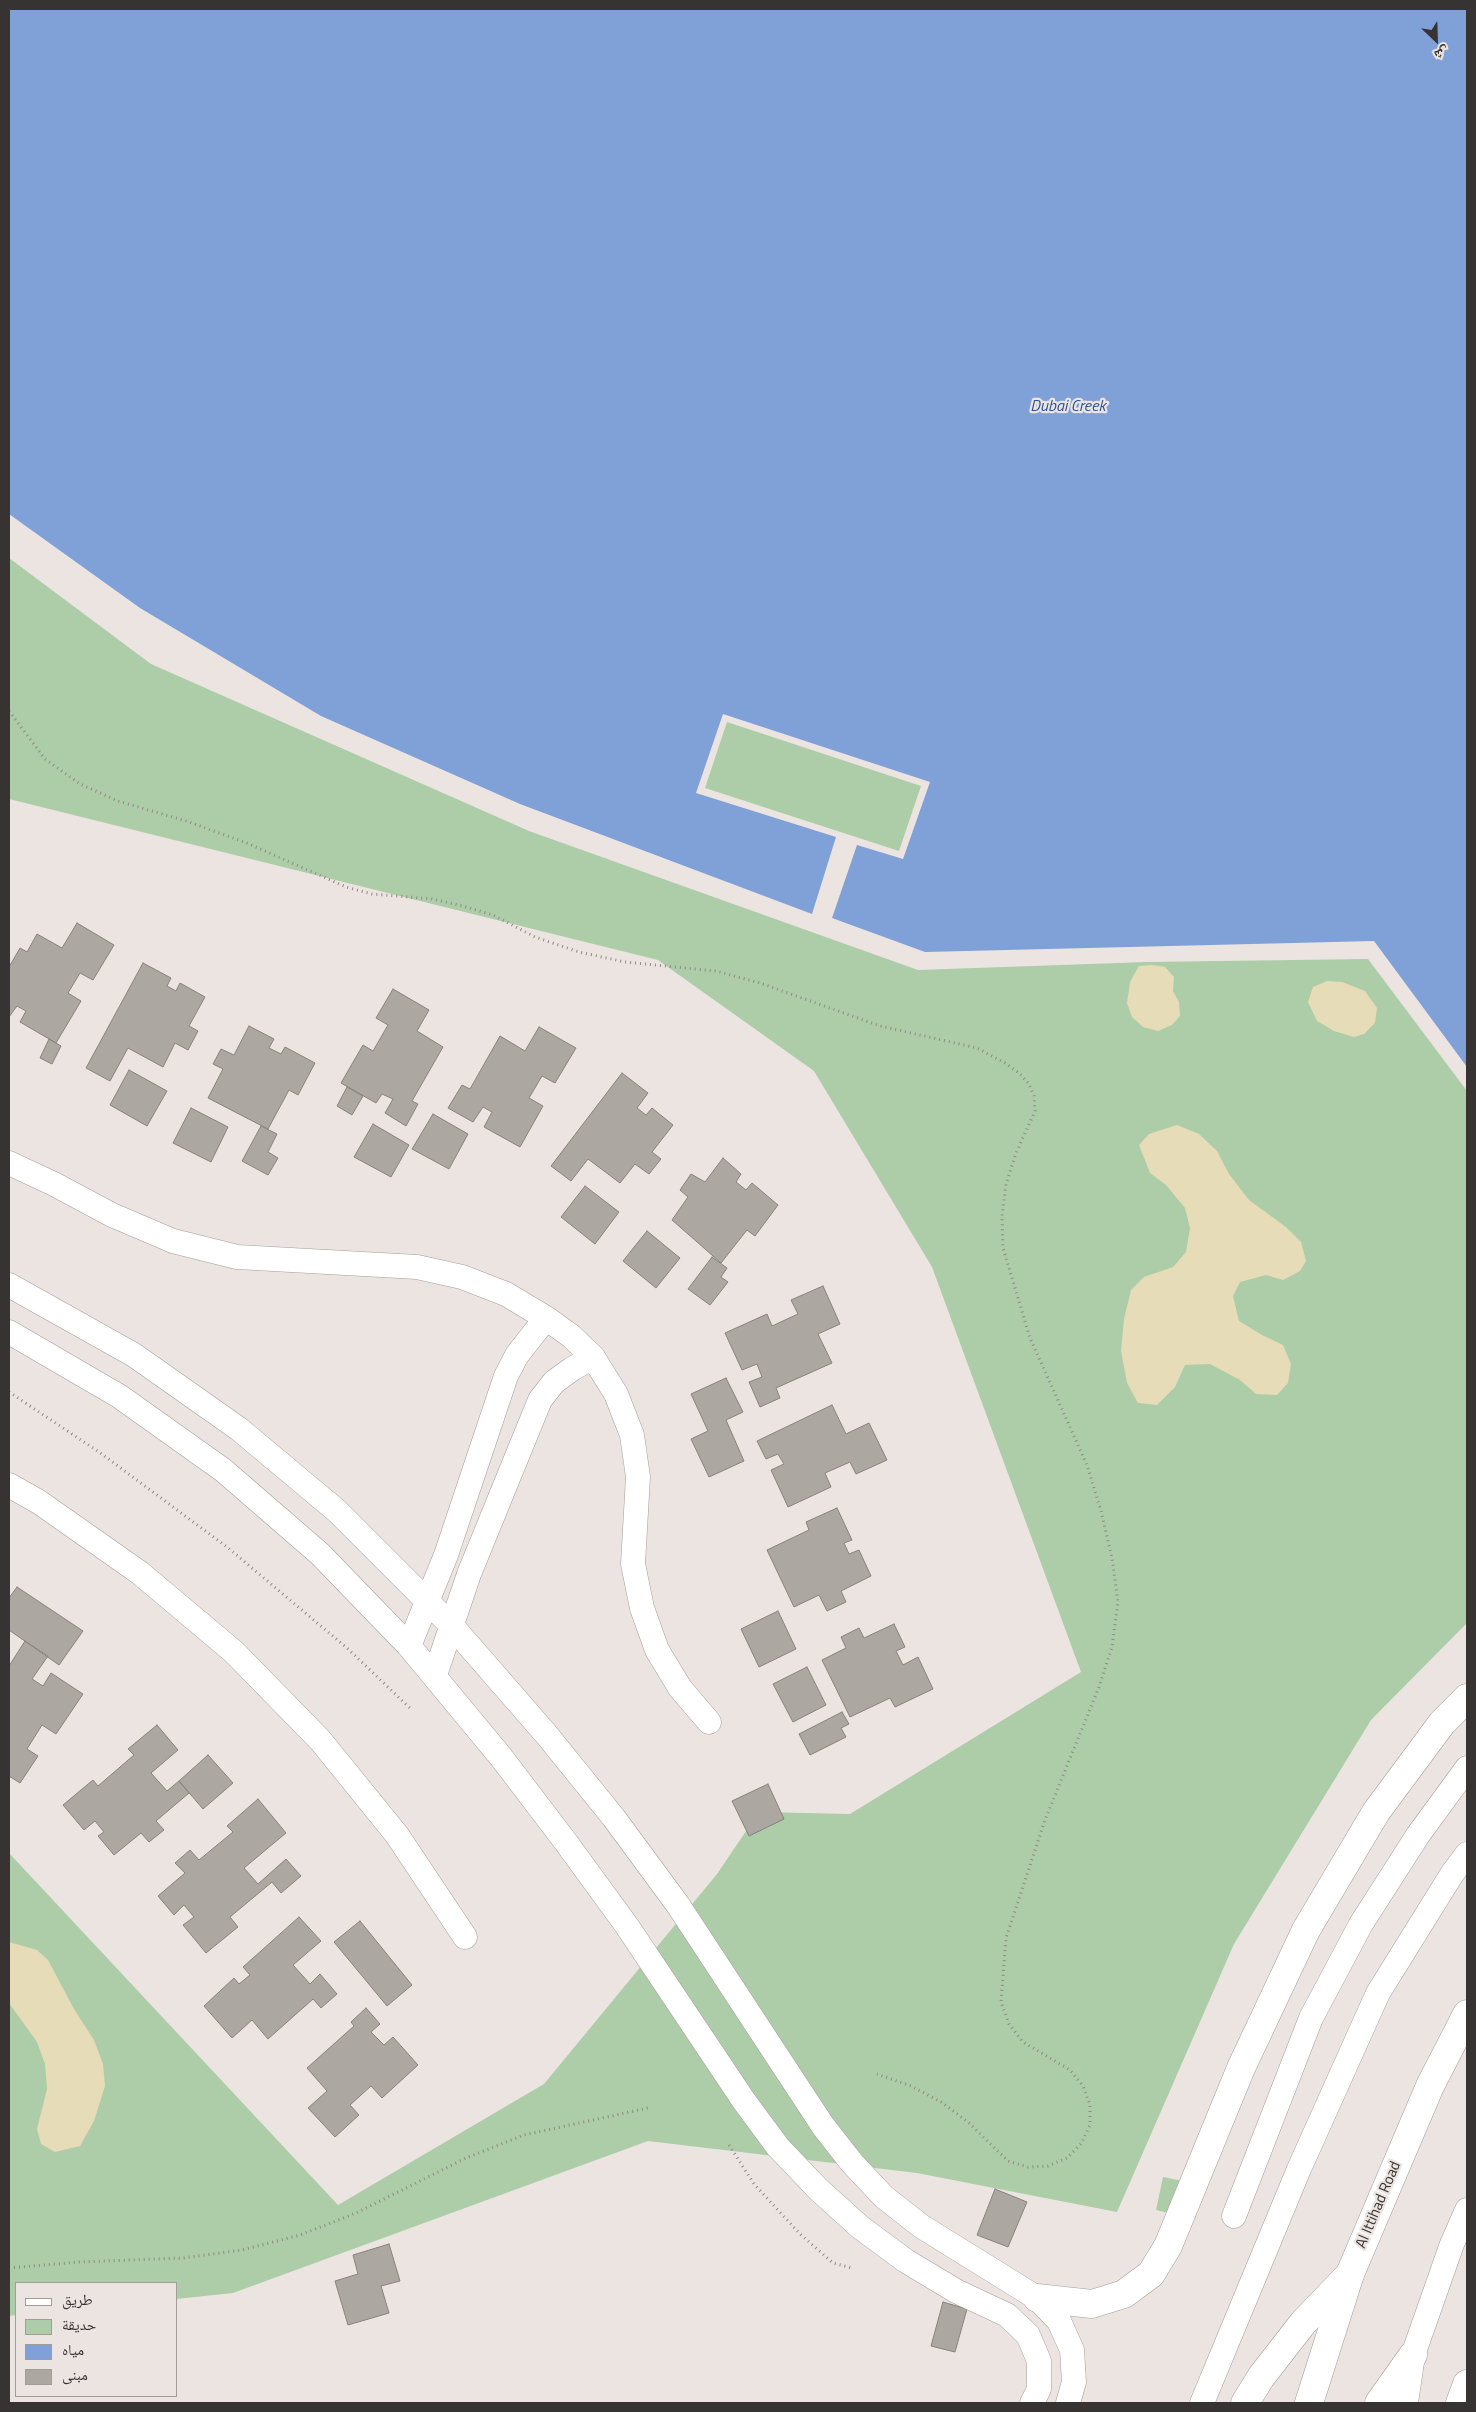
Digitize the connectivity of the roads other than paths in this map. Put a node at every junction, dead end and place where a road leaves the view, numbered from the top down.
1 (9, 1163) edge
2 (9, 1285) edge
3 (546, 1318) junction
4 (9, 1332) edge
5 (594, 1357) junction
6 (9, 1485) edge
7 (427, 1603) junction
8 (452, 1626) junction
9 (409, 1646) junction
10 (435, 1675) junction
11 (1467, 1698) edge
12 (709, 1722) dead end
13 (1467, 1768) edge
14 (1467, 1854) edge
15 (464, 1938) dead end
16 (1467, 2014) edge
17 (1467, 2210) edge
18 (1234, 2216) dead end
19 (1350, 2274) junction
20 (1037, 2298) junction
21 (1413, 2355) junction
22 (1467, 2384) edge
23 (1032, 2403) edge
24 (1068, 2403) edge
25 (1202, 2403) edge
26 (1245, 2403) edge
27 (1309, 2403) edge
28 (1379, 2403) edge
29 (1406, 2403) edge
30 (1460, 2403) edge

1 - 3 lane
2 - 7 lane
3 - 5 lane
3 - 7 lane
4 - 9 lane
5 - 8 lane
5 - 12 lane
6 - 15 lane
7 - 8 lane
7 - 9 lane
8 - 10 lane
8 - 20 lane
9 - 10 lane
10 - 23 lane
11 - 20 main road
13 - 18 lane
14 - 25 lane
16 - 19 main road, Al Ittihad Road
17 - 21 lane
19 - 26 main road
19 - 27 main road, Al Ittihad Road
20 - 24 lane
21 - 28 main road
21 - 29 lane
22 - 30 main road

